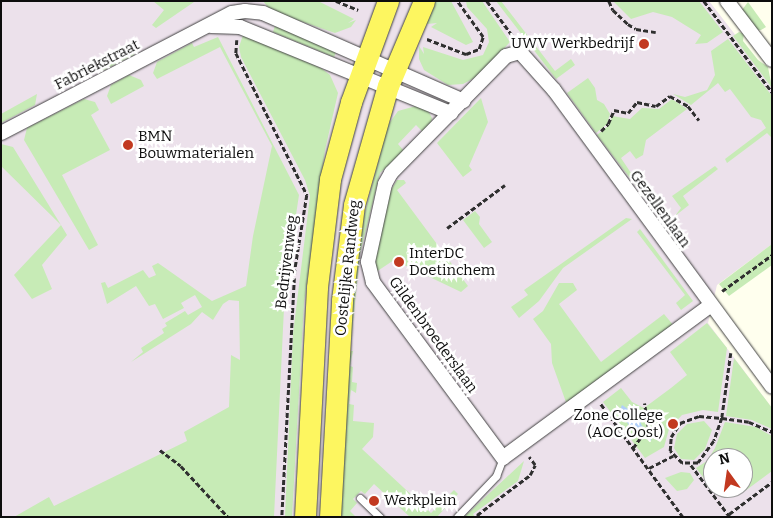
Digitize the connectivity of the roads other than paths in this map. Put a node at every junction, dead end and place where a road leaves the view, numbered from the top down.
1 (388, 1) edge
2 (424, 1) edge
3 (727, 1) edge
4 (247, 6) edge
5 (208, 26) junction
6 (240, 27) junction
7 (520, 52) joint
8 (772, 60) edge
9 (364, 66) junction
10 (391, 78) junction
11 (463, 100) junction
12 (451, 113) junction
13 (1, 133) edge
14 (711, 305) junction
15 (772, 387) edge
16 (503, 458) junction
17 (360, 498) dead end
18 (305, 517) edge
19 (330, 517) edge
20 (380, 517) edge
21 (456, 517) edge

1 - 9 main road, Oostelijke Randweg
2 - 10 main road, Oostelijke Randweg
3 - 8 street
4 - 5 street, Fabriekstraat
4 - 6 street
4 - 9 street, Fabriekstraat
5 - 6 street, Fabriekstraat
5 - 13 street, Fabriekstraat
6 - 9 street, Fabriekstraat
7 - 11 street, Gildenbroederslaan
7 - 14 street, Gezellenlaan
9 - 10 street
9 - 10 street
9 - 18 main road, Oostelijke Randweg
10 - 11 street
10 - 12 street
10 - 19 main road, Oostelijke Randweg
11 - 12 street, Gildenbroederslaan
12 - 16 street, Gildenbroederslaan
14 - 15 street, Gezellenlaan
14 - 16 street
16 - 21 lane
17 - 20 lane

